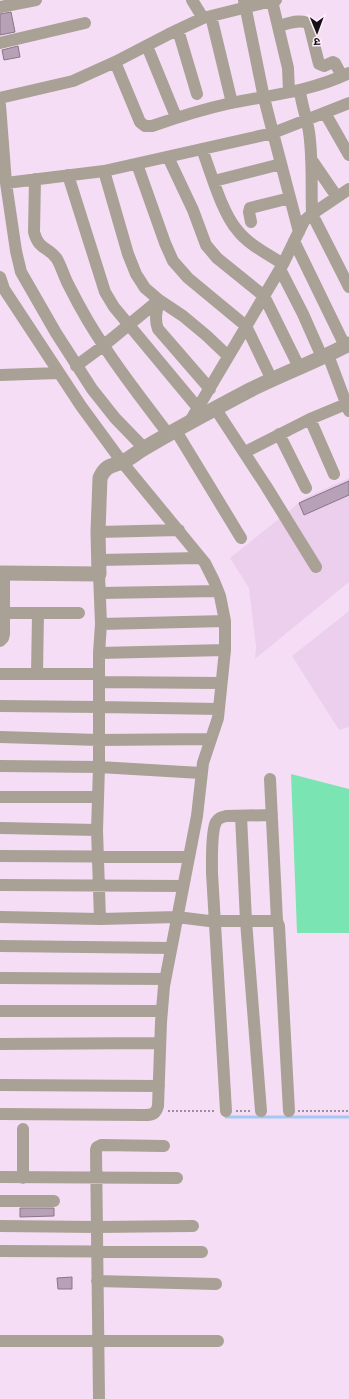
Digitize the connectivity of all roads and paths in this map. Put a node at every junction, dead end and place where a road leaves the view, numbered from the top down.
1 (192, 0) edge
2 (32, 1) edge
3 (274, 1) edge
4 (245, 4) edge
5 (0, 7) edge
6 (207, 17) junction
7 (84, 23) dead end
8 (278, 26) junction
9 (178, 30) junction
10 (0, 43) edge
11 (147, 46) junction
12 (115, 62) junction
13 (346, 74) edge
14 (295, 91) junction
15 (197, 94) dead end
16 (0, 98) edge
17 (264, 98) junction
18 (232, 103) junction
19 (349, 103) edge
20 (0, 105) edge
21 (325, 113) junction
22 (176, 117) junction
23 (307, 120) junction
24 (273, 133) junction
25 (202, 149) junction
26 (349, 154) edge
27 (168, 156) junction
28 (311, 159) junction
29 (136, 164) junction
30 (281, 164) junction
31 (104, 171) junction
32 (68, 175) junction
33 (35, 180) junction
34 (214, 181) junction
35 (6, 182) junction
36 (349, 189) edge
37 (336, 197) junction
38 (290, 198) junction
39 (312, 214) junction
40 (251, 222) dead end
41 (296, 237) junction
42 (281, 267) junction
43 (346, 273) edge
44 (0, 277) edge
45 (349, 287) edge
46 (264, 296) junction
47 (159, 300) junction
48 (129, 325) junction
49 (246, 326) junction
50 (347, 345) edge
51 (104, 346) junction
52 (228, 356) junction
53 (325, 356) junction
54 (76, 366) junction
55 (299, 367) junction
56 (59, 373) junction
57 (0, 375) edge
58 (272, 380) junction
59 (210, 389) junction
60 (198, 408) junction
61 (215, 408) junction
62 (348, 408) edge
63 (310, 419) junction
64 (189, 422) junction
65 (173, 433) junction
66 (279, 434) junction
67 (245, 452) junction
68 (133, 455) junction
69 (334, 474) dead end
70 (306, 488) dead end
71 (179, 530) junction
72 (98, 532) junction
73 (241, 538) dead end
74 (200, 558) junction
75 (316, 566) dead end
76 (99, 567) junction
77 (2, 573) edge
78 (218, 591) junction
79 (100, 593) junction
80 (2, 608) edge
81 (38, 613) junction
82 (79, 613) dead end
83 (225, 620) junction
84 (101, 624) junction
85 (0, 641) edge
86 (225, 650) junction
87 (99, 653) junction
88 (0, 674) edge
89 (37, 674) junction
90 (99, 678) junction
91 (222, 683) junction
92 (0, 706) edge
93 (98, 707) junction
94 (219, 709) junction
95 (0, 737) edge
96 (211, 739) junction
97 (98, 740) junction
98 (0, 766) edge
99 (99, 767) junction
100 (201, 773) junction
101 (270, 779) dead end
102 (0, 798) edge
103 (98, 798) junction
104 (272, 815) junction
105 (241, 816) junction
106 (0, 828) edge
107 (97, 830) junction
108 (0, 856) edge
109 (97, 856) junction
110 (189, 857) junction
111 (0, 885) edge
112 (183, 886) junction
113 (99, 887) junction
114 (0, 917) edge
115 (180, 917) junction
116 (100, 919) junction
117 (216, 921) junction
118 (246, 921) junction
119 (277, 921) junction
120 (0, 946) edge
121 (171, 948) junction
122 (0, 978) edge
123 (165, 979) junction
124 (0, 1011) edge
125 (161, 1011) junction
126 (160, 1043) junction
127 (0, 1044) edge
128 (0, 1085) edge
129 (159, 1086) junction
130 (226, 1111) dead end
131 (261, 1111) dead end
132 (289, 1111) dead end
133 (0, 1114) edge
134 (23, 1129) dead end
135 (164, 1146) dead end
136 (0, 1177) edge
137 (23, 1178) junction
138 (96, 1178) junction
139 (177, 1178) dead end
140 (0, 1201) edge
141 (54, 1201) dead end
142 (0, 1226) edge
143 (192, 1226) dead end
144 (97, 1227) junction
145 (0, 1250) edge
146 (97, 1251) junction
147 (202, 1252) dead end
148 (98, 1281) junction
149 (216, 1284) dead end
150 (0, 1341) edge
151 (98, 1341) junction
152 (218, 1341) dead end
153 (99, 1399) edge

1 - 6 street
2 - 5 street
3 - 4 street
3 - 8 street
4 - 6 street
4 - 17 street
6 - 9 street
6 - 18 street
7 - 10 street
8 - 13 street
8 - 14 street
9 - 11 street
9 - 15 street
11 - 12 street
11 - 22 street
12 - 16 street
12 - 22 street
13 - 14 street
14 - 17 street
14 - 23 street
17 - 18 street
17 - 24 street
18 - 22 street
19 - 21 street
20 - 35 street
21 - 23 street
21 - 26 street
23 - 24 street
23 - 28 street
24 - 25 street
24 - 30 street
25 - 27 street
25 - 34 street
27 - 29 street
27 - 46 street
28 - 37 street
28 - 39 street
29 - 31 street
29 - 49 street
30 - 34 street
30 - 38 street
31 - 32 street
31 - 47 street
32 - 33 street
32 - 48 street
33 - 35 street
33 - 51 street
34 - 42 street
35 - 54 street
36 - 37 street
37 - 39 street
38 - 40 street
38 - 41 street
39 - 41 street
39 - 43 street
41 - 42 street
41 - 50 street
42 - 46 street
42 - 53 street
43 - 45 street
44 - 56 street
46 - 49 street
46 - 55 street
47 - 48 street
47 - 52 street
47 - 59 street
48 - 51 street
48 - 60 street
49 - 52 street
49 - 58 street
50 - 53 street
51 - 54 street
51 - 65 street
52 - 59 street
53 - 55 street
53 - 62 street
54 - 68 street
55 - 58 street
56 - 57 street
56 - 68 street
58 - 61 street
59 - 60 street
60 - 64 street
61 - 64 street
61 - 67 street
62 - 63 street
63 - 66 street
63 - 69 street
64 - 65 street
65 - 68 street
65 - 73 street
66 - 67 street
66 - 70 street
67 - 75 street
68 - 71 street
68 - 72 street
71 - 72 street
71 - 74 street
72 - 76 street
74 - 76 street
74 - 78 street
76 - 77 street
76 - 79 street
77 - 80 street
78 - 79 street
78 - 83 street
79 - 84 street
80 - 81 street
80 - 85 street
81 - 82 street
81 - 89 street
83 - 84 street
83 - 86 street
84 - 87 street
86 - 87 street
86 - 91 street
87 - 90 street
88 - 89 street
89 - 90 street
90 - 91 street
90 - 93 street
91 - 94 street
92 - 93 street
93 - 94 street
93 - 97 street
94 - 96 street
95 - 97 street
96 - 97 street
96 - 100 street
97 - 99 street
98 - 99 street
99 - 100 street
99 - 103 street
100 - 110 street
101 - 104 street
102 - 103 street
103 - 107 street
104 - 105 street
104 - 119 street
105 - 117 street
105 - 118 street
106 - 107 street
107 - 109 street
108 - 109 street
109 - 110 street
109 - 113 street
110 - 112 street
111 - 113 street
112 - 113 street
112 - 115 street
113 - 116 street
114 - 116 street
115 - 116 street
115 - 117 street
115 - 121 street
117 - 118 street
117 - 130 street
118 - 119 street
118 - 131 street
119 - 132 street
120 - 121 street
121 - 123 street
122 - 123 street
123 - 125 street
124 - 125 street
125 - 126 street
126 - 127 street
126 - 129 street
128 - 129 street
129 - 133 street
134 - 137 street
135 - 138 street
136 - 137 street
137 - 138 street
138 - 139 street
138 - 144 street
140 - 141 street
142 - 144 street
143 - 144 street
144 - 146 street
145 - 146 street
146 - 147 street
146 - 148 street
148 - 149 street
148 - 151 street
150 - 151 street
151 - 152 street
151 - 153 street

